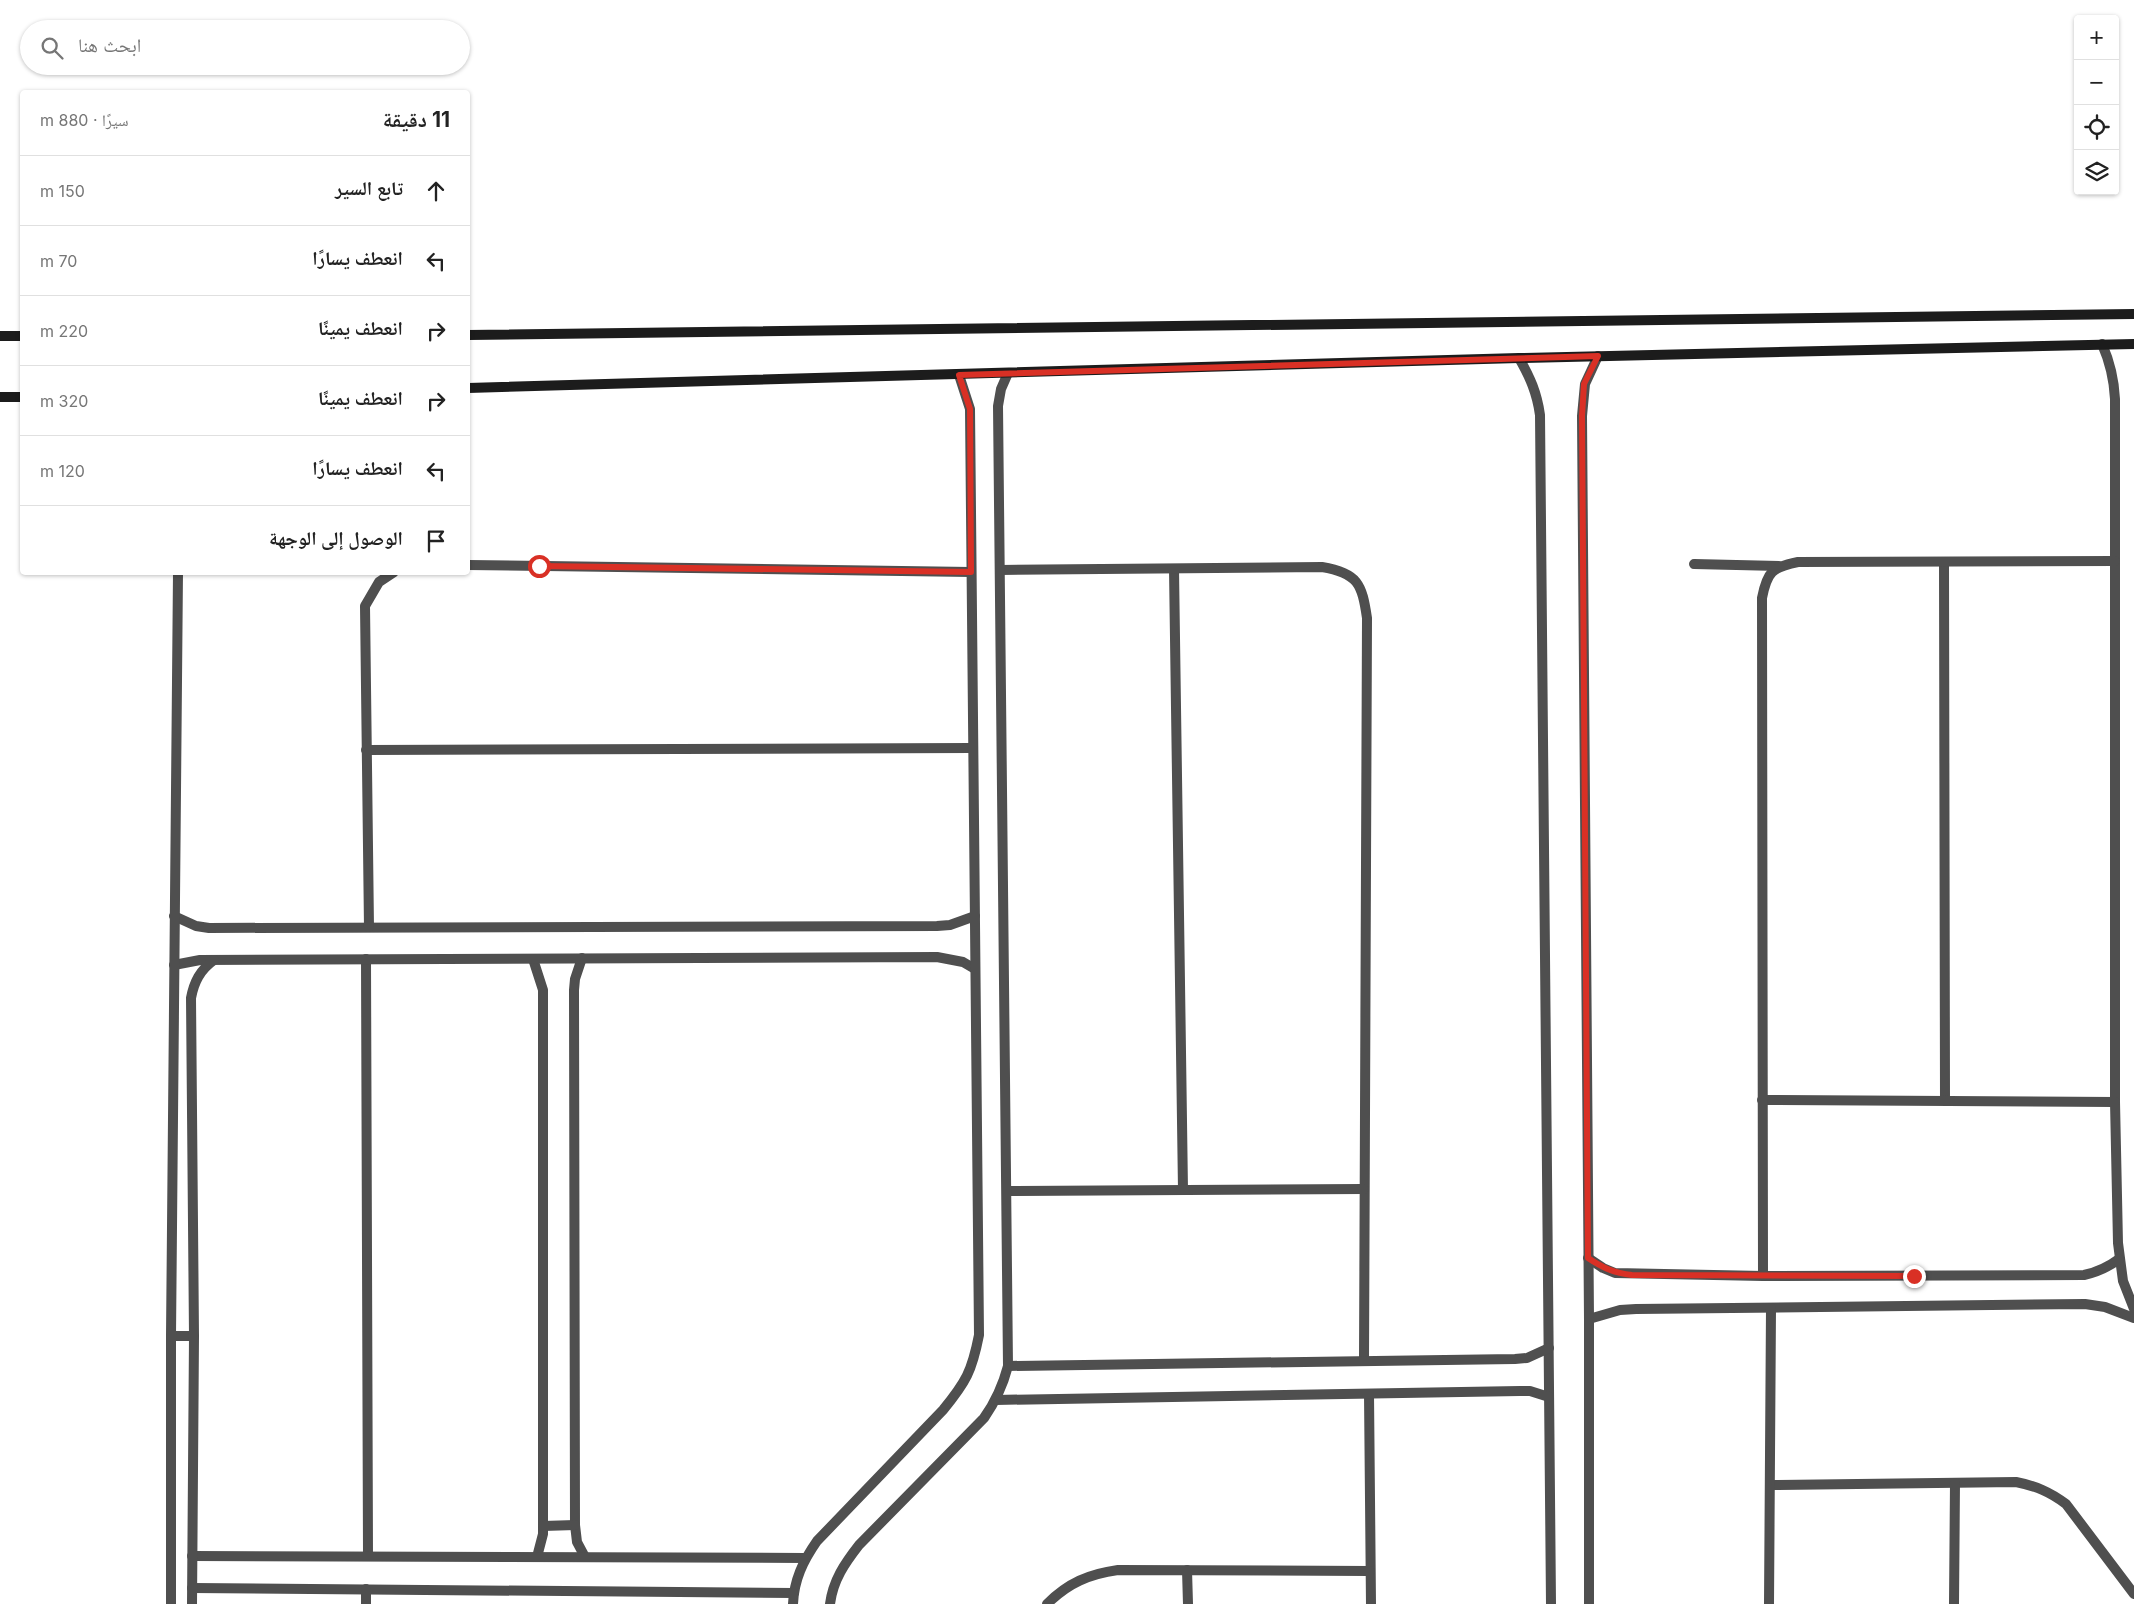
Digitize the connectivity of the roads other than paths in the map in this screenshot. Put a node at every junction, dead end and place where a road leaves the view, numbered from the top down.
1 (2134, 314) edge
2 (470, 335) edge
3 (0, 336) edge
4 (20, 336) edge
5 (2102, 344) junction
6 (2134, 344) edge
7 (1598, 356) junction
8 (1519, 358) junction
9 (1008, 374) junction
10 (959, 375) junction
11 (470, 388) edge
12 (0, 397) edge
13 (20, 397) edge
14 (2115, 561) junction
15 (1944, 562) junction
16 (1694, 564) dead end
17 (470, 565) edge
18 (1779, 566) junction
19 (1174, 569) junction
20 (1000, 570) junction
21 (971, 572) junction
22 (178, 575) edge
23 (390, 575) edge
24 (972, 748) junction
25 (366, 750) junction
26 (174, 916) junction
27 (975, 916) junction
28 (369, 927) junction
29 (582, 958) junction
30 (366, 959) junction
31 (533, 959) junction
32 (214, 960) junction
33 (174, 965) junction
34 (975, 969) junction
35 (1762, 1100) junction
36 (1945, 1101) junction
37 (2116, 1102) junction
38 (1364, 1189) junction
39 (1183, 1190) junction
40 (1007, 1191) junction
41 (1588, 1258) junction
42 (2119, 1259) junction
43 (1763, 1276) junction
44 (1770, 1308) junction
45 (2134, 1309) edge
46 (2134, 1318) edge
47 (1589, 1319) junction
48 (171, 1336) junction
49 (194, 1336) junction
50 (1549, 1348) junction
51 (1364, 1361) junction
52 (1008, 1366) junction
53 (1368, 1394) junction
54 (1549, 1397) junction
55 (996, 1400) junction
56 (1955, 1483) junction
57 (1770, 1485) junction
58 (575, 1524) junction
59 (543, 1526) junction
60 (192, 1556) junction
61 (368, 1556) junction
62 (537, 1557) junction
63 (585, 1557) junction
64 (805, 1558) junction
65 (1187, 1570) junction
66 (1370, 1571) junction
67 (192, 1588) junction
68 (366, 1589) junction
69 (794, 1592) junction
70 (2134, 1594) edge
71 (171, 1604) edge
72 (192, 1604) edge
73 (366, 1604) edge
74 (794, 1604) edge
75 (830, 1604) edge
76 (1047, 1604) edge
77 (1188, 1604) edge
78 (1371, 1604) edge
79 (1551, 1604) edge
80 (1589, 1604) edge
81 (1769, 1604) edge
82 (1954, 1604) edge

1 - 2 street
3 - 4 street
5 - 6 street
5 - 7 street
5 - 14 street
7 - 8 street
7 - 41 street
8 - 9 street
8 - 50 street
9 - 10 street
9 - 20 street
10 - 11 street
10 - 21 street
12 - 13 street
14 - 15 street
14 - 37 street
15 - 18 street
15 - 36 street
16 - 18 street
17 - 21 street
18 - 35 street
19 - 20 street
19 - 38 street
19 - 39 street
20 - 40 street
21 - 24 street
22 - 26 street
23 - 25 street
24 - 25 street
24 - 27 street
25 - 28 street
26 - 28 street
26 - 33 street
27 - 28 street
27 - 34 street
29 - 31 street
29 - 34 street
29 - 58 street
30 - 31 street
30 - 32 street
30 - 61 street
31 - 59 street
32 - 33 street
32 - 49 street
33 - 48 street
34 - 64 street
35 - 36 street
35 - 43 street
36 - 37 street
37 - 42 street
38 - 39 street
38 - 51 street
39 - 40 street
40 - 52 street
41 - 43 street
41 - 47 street
42 - 43 street
42 - 45 street
44 - 46 street
44 - 47 street
44 - 57 street
47 - 80 street
48 - 49 street
48 - 71 street
49 - 60 street
50 - 51 street
50 - 54 street
51 - 52 street
52 - 55 street
53 - 54 street
53 - 55 street
53 - 66 street
54 - 79 street
55 - 75 street
56 - 57 street
56 - 70 street
56 - 82 street
57 - 81 street
58 - 59 street
58 - 63 street
59 - 62 street
60 - 61 street
60 - 67 street
61 - 62 street
62 - 63 street
63 - 64 street
64 - 69 street
65 - 66 street
65 - 76 street
65 - 77 street
66 - 78 street
67 - 68 street
67 - 72 street
68 - 69 street
68 - 73 street
69 - 74 street

